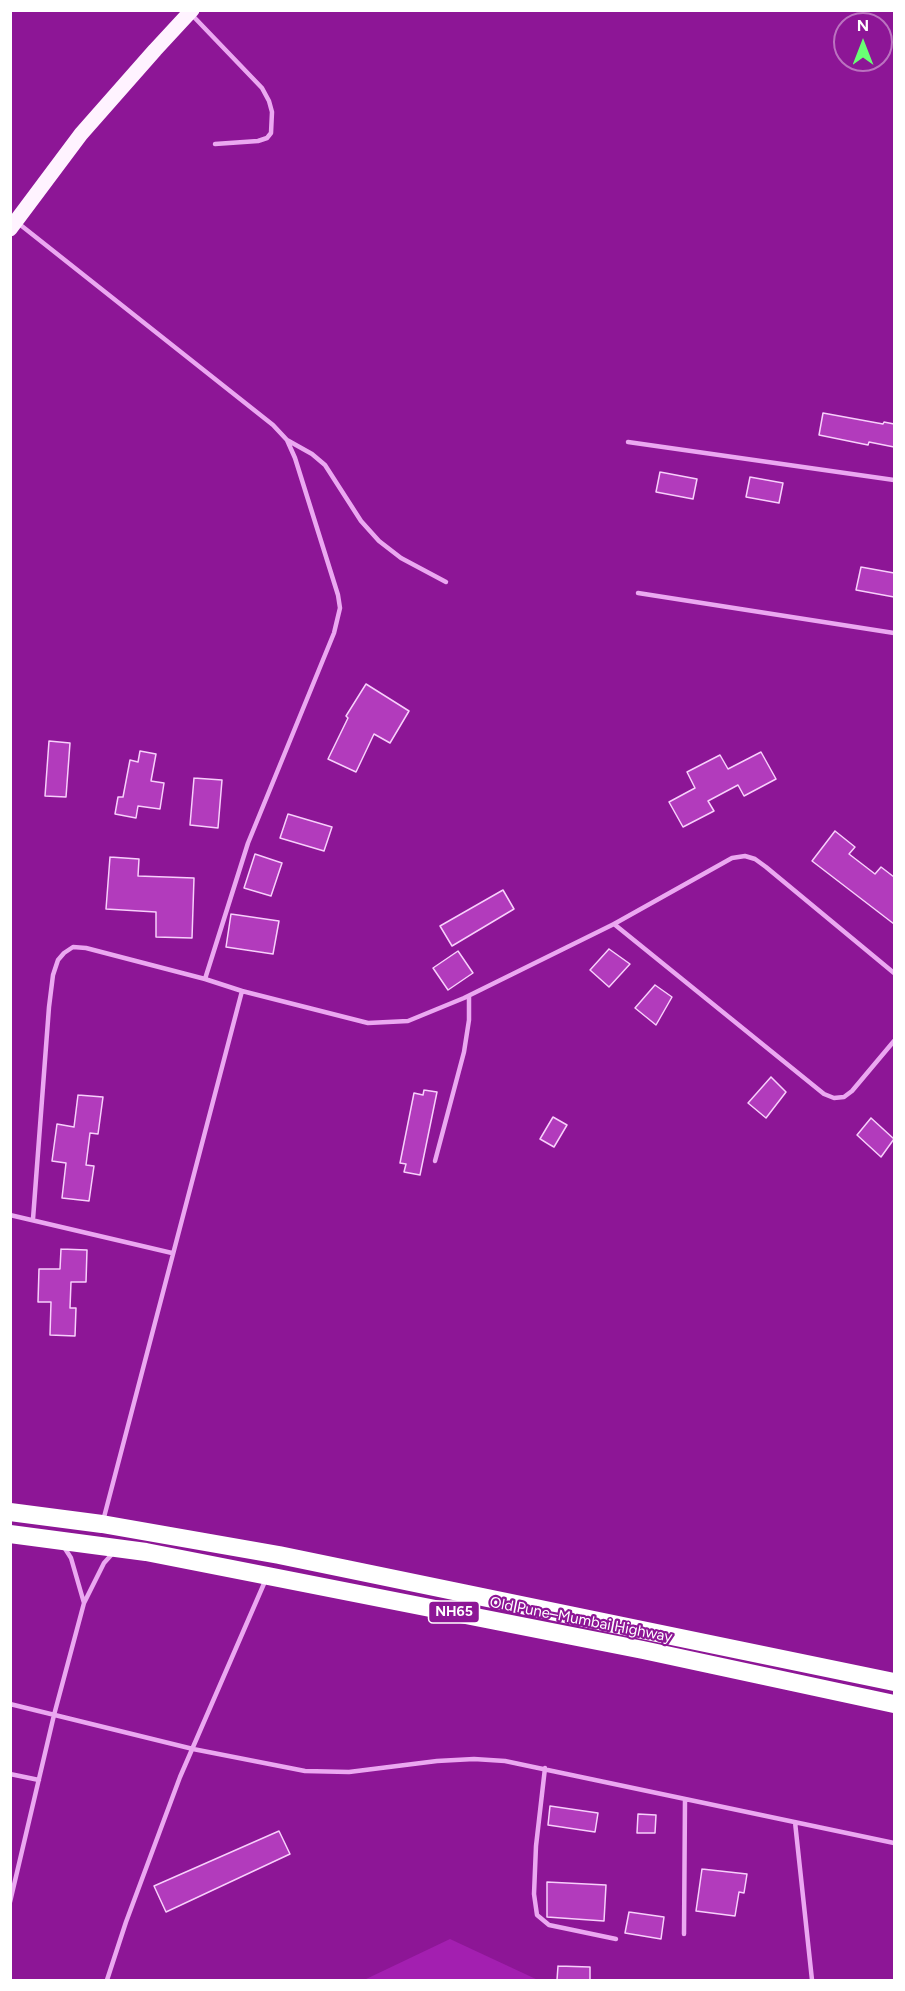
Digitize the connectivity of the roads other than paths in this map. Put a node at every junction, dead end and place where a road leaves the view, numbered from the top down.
1 (191, 12) edge
2 (215, 144) dead end
3 (13, 225) edge
4 (286, 440) junction
5 (628, 442) dead end
6 (894, 480) edge
7 (446, 582) dead end
8 (638, 593) dead end
9 (894, 633) edge
10 (614, 924) junction
11 (894, 973) edge
12 (205, 979) junction
13 (242, 991) junction
14 (469, 996) junction
15 (894, 1041) edge
16 (435, 1161) dead end
17 (10, 1215) edge
18 (33, 1219) junction
19 (172, 1253) junction
20 (10, 1512) edge
21 (102, 1524) junction
22 (10, 1534) edge
23 (54, 1539) junction
24 (97, 1545) junction
25 (119, 1548) junction
26 (268, 1576) junction
27 (84, 1603) junction
28 (894, 1682) edge
29 (10, 1704) edge
30 (894, 1704) edge
31 (54, 1715) junction
32 (193, 1749) junction
33 (545, 1768) junction
34 (10, 1774) edge
35 (39, 1780) junction
36 (685, 1799) junction
37 (795, 1821) junction
38 (894, 1843) edge
39 (10, 1902) edge
40 (684, 1934) dead end
41 (616, 1939) dead end
42 (107, 1980) edge
43 (812, 1980) edge

1 - 2 lane
1 - 3 main road
3 - 4 lane
4 - 7 lane
4 - 12 lane
5 - 6 lane
8 - 9 lane
10 - 11 lane
10 - 14 lane
10 - 15 lane
12 - 13 lane
12 - 18 lane
13 - 14 lane
13 - 19 lane
14 - 16 lane
17 - 18 lane
18 - 19 lane
19 - 21 lane
20 - 21 highway, Old Pune–Mumbai Highway / NH65
21 - 24 lane
21 - 28 highway, Old Pune–Mumbai Highway / NH65
22 - 23 highway, Old Pune–Mumbai Highway / NH65
23 - 24 highway, Old Pune–Mumbai Highway / NH65
23 - 27 lane
24 - 25 highway, Old Pune–Mumbai Highway / NH65
25 - 26 highway, Old Pune–Mumbai Highway / NH65
25 - 27 lane
26 - 30 highway, Old Pune–Mumbai Highway / NH65
26 - 32 lane
27 - 31 lane
29 - 31 lane
31 - 32 lane
31 - 35 lane
32 - 33 lane
32 - 42 lane
33 - 36 lane
33 - 41 lane
34 - 35 lane
35 - 39 lane
36 - 37 lane
36 - 40 lane
37 - 38 lane
37 - 43 lane

